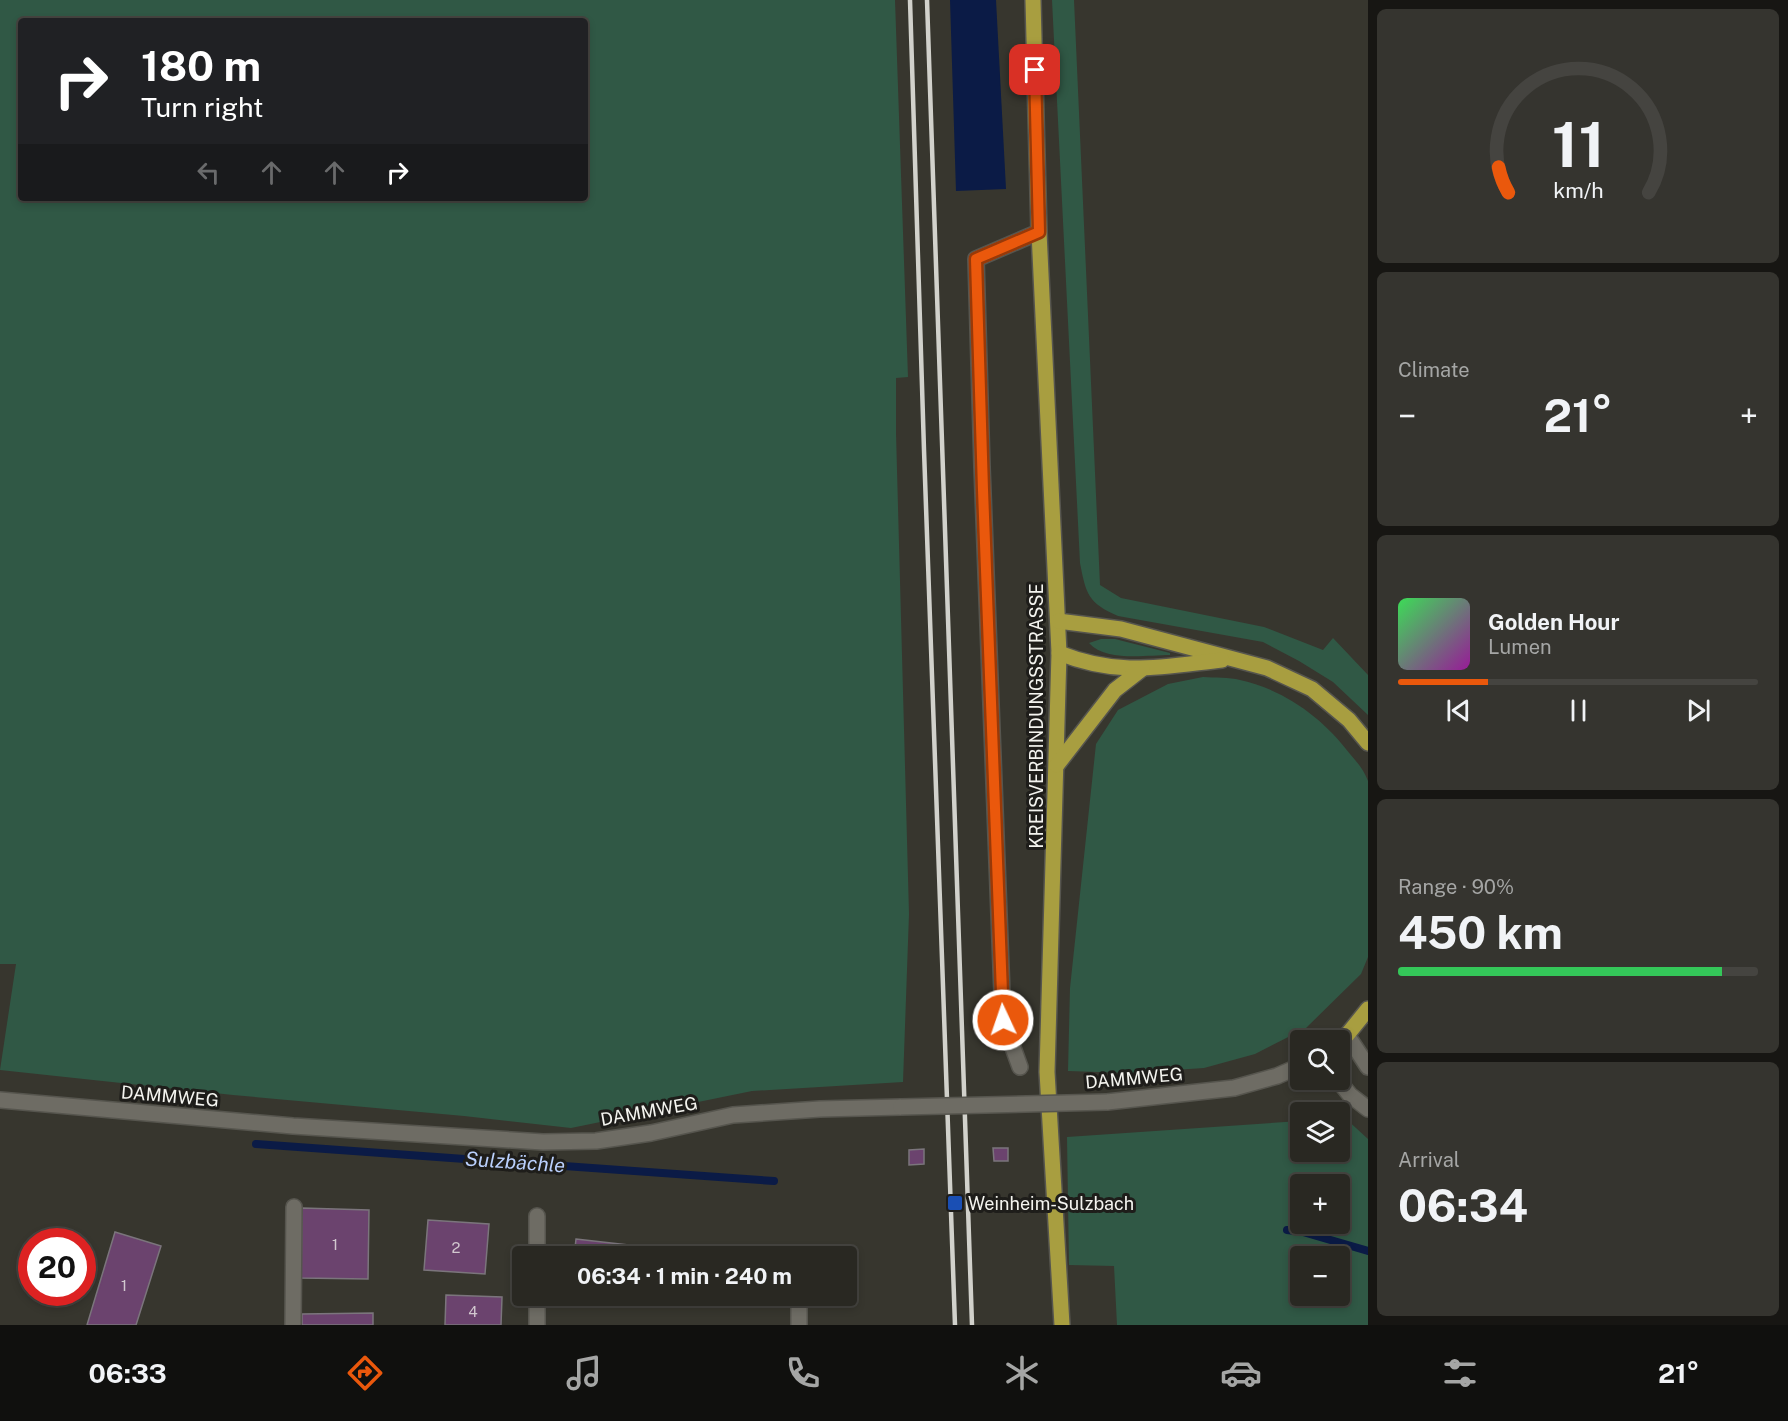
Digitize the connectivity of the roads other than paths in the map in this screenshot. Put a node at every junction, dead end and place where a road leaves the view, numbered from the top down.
1 (1033, 0) edge
2 (1039, 232) junction
3 (1058, 621) junction
4 (1059, 653) junction
5 (1229, 659) junction
6 (1142, 669) junction
7 (1368, 743) edge
8 (1057, 765) junction
9 (1368, 1009) edge
10 (1350, 1030) edge
11 (1350, 1046) edge
12 (1020, 1066) dead end
13 (1368, 1067) edge
14 (1290, 1070) edge
15 (1346, 1090) edge
16 (0, 1100) edge
17 (1368, 1109) edge
18 (294, 1207) dead end
19 (537, 1216) dead end
20 (537, 1246) edge
21 (537, 1306) edge
22 (799, 1306) edge
23 (293, 1325) edge
24 (537, 1325) edge
25 (799, 1325) edge
26 (1062, 1325) edge

1 - 2 main road, KREISVERBINDUNGSSTRASSE
2 - 3 main road, KREISVERBINDUNGSSTRASSE
2 - 12 street
3 - 4 main road, KREISVERBINDUNGSSTRASSE
3 - 5 main road
4 - 6 main road
4 - 8 main road, KREISVERBINDUNGSSTRASSE
5 - 6 main road
5 - 7 main road
6 - 8 main road
8 - 26 main road, KREISVERBINDUNGSSTRASSE
9 - 10 main road
11 - 13 street
14 - 16 street, DAMMWEG, bridge
15 - 17 street
18 - 23 street
19 - 20 street
21 - 24 street
22 - 25 street

